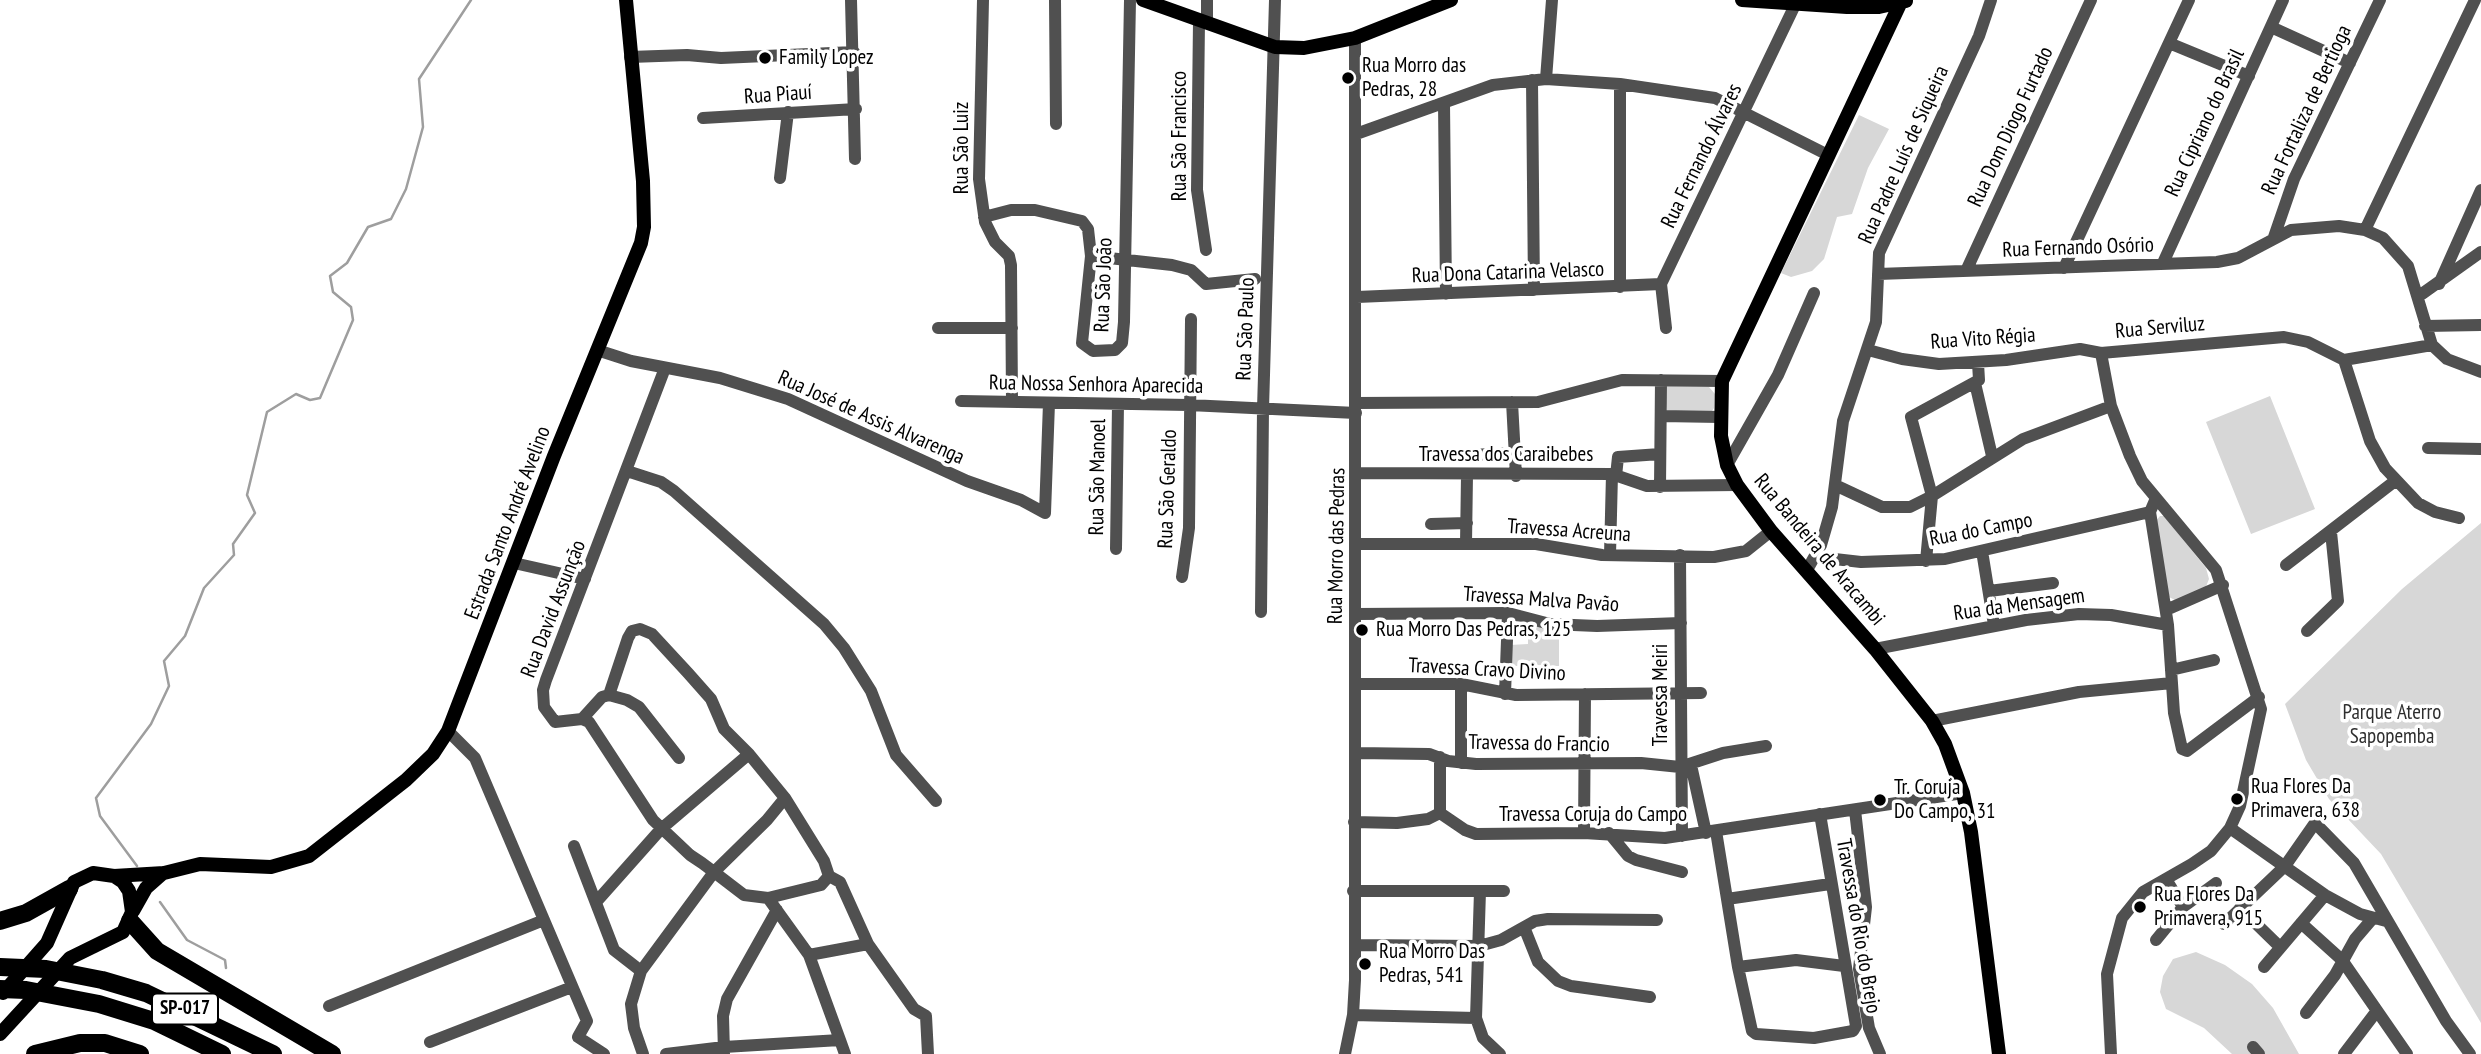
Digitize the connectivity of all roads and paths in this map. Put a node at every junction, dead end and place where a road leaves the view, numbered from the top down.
1 (626, 0) edge
2 (851, 0) edge
3 (983, 0) edge
4 (1055, 0) edge
5 (1130, 0) edge
6 (1143, 0) edge
7 (1207, 0) edge
8 (1275, 0) edge
9 (1451, 0) edge
10 (1552, 0) edge
11 (1742, 0) edge
12 (1991, 0) edge
13 (2091, 0) edge
14 (2189, 0) edge
15 (2283, 0) edge
16 (2380, 0) edge
17 (2475, 0) edge
18 (1903, 1) edge
19 (1816, 3) edge
20 (1795, 5) junction
21 (1203, 22) junction
22 (2271, 27) junction
23 (1355, 38) junction
24 (2169, 43) junction
25 (1275, 47) junction
26 (855, 52) junction
27 (630, 57) junction
28 (2350, 63) junction
29 (2249, 76) junction
30 (1546, 79) junction
31 (1532, 80) junction
32 (1620, 84) junction
33 (1444, 103) junction
34 (856, 109) junction
35 (788, 112) junction
36 (1745, 112) junction
37 (703, 118) dead end
38 (1056, 124) dead end
39 (1356, 134) junction
40 (1828, 155) junction
41 (855, 159) dead end
42 (780, 178) dead end
43 (2481, 190) edge
44 (984, 217) junction
45 (2365, 230) junction
46 (2274, 237) junction
47 (1206, 250) dead end
48 (2481, 252) edge
49 (1091, 256) junction
50 (1125, 259) junction
51 (2163, 263) junction
52 (2064, 268) junction
53 (1966, 271) junction
54 (1878, 274) junction
55 (1255, 279) dead end
56 (1661, 284) junction
57 (2439, 284) junction
58 (1620, 288) junction
59 (1534, 290) junction
60 (1814, 293) dead end
61 (1446, 294) junction
62 (2419, 296) junction
63 (1357, 298) junction
64 (1191, 319) dead end
65 (2481, 325) edge
66 (2425, 326) junction
67 (938, 328) dead end
68 (1012, 328) junction
69 (1666, 328) dead end
70 (2432, 345) junction
71 (597, 350) junction
72 (1868, 350) junction
73 (2101, 353) junction
74 (2344, 360) junction
75 (1978, 363) junction
76 (665, 368) junction
77 (2481, 372) edge
78 (1661, 380) junction
79 (1722, 381) junction
80 (1975, 383) junction
81 (961, 401) dead end
82 (1012, 401) junction
83 (1512, 402) junction
84 (1049, 403) junction
85 (1118, 404) junction
86 (1189, 405) junction
87 (2111, 406) junction
88 (1356, 408) junction
89 (1263, 409) junction
90 (1661, 416) junction
91 (1720, 417) junction
92 (2428, 448) dead end
93 (2481, 449) edge
94 (1516, 453) junction
95 (1470, 454) dead end
96 (1660, 454) junction
97 (1992, 456) junction
98 (1727, 465) junction
99 (627, 471) junction
100 (1357, 473) junction
101 (1467, 475) junction
102 (1614, 475) junction
103 (1516, 476) junction
104 (2395, 481) junction
105 (1737, 485) junction
106 (1835, 485) junction
107 (1660, 487) junction
108 (1932, 496) junction
109 (2155, 498) junction
110 (2150, 512) junction
111 (2459, 519) dead end
112 (1466, 523) junction
113 (1431, 524) dead end
114 (1771, 531) junction
115 (2331, 532) junction
116 (1357, 544) junction
117 (1466, 544) junction
118 (1116, 550) dead end
119 (1982, 551) junction
120 (1610, 555) junction
121 (1680, 555) junction
122 (1817, 557) junction
123 (1926, 561) junction
124 (514, 563) junction
125 (2286, 565) dead end
126 (1807, 570) junction
127 (1182, 577) dead end
128 (585, 579) junction
129 (2053, 583) dead end
130 (2222, 585) junction
131 (1989, 591) junction
132 (2166, 610) junction
133 (1261, 612) dead end
134 (1508, 613) junction
135 (1356, 614) junction
136 (1681, 622) junction
137 (1994, 625) junction
138 (2168, 625) junction
139 (2307, 631) dead end
140 (1875, 649) junction
141 (2214, 660) dead end
142 (2171, 670) junction
143 (1355, 684) junction
144 (1461, 684) junction
145 (2172, 684) junction
146 (1681, 693) junction
147 (1701, 693) dead end
148 (1504, 694) junction
149 (1584, 694) junction
150 (609, 695) junction
151 (2259, 697) junction
152 (582, 719) junction
153 (1932, 721) junction
154 (448, 732) junction
155 (1766, 746) dead end
156 (1356, 753) junction
157 (749, 754) junction
158 (1440, 757) junction
159 (679, 758) dead end
160 (1461, 763) junction
161 (1583, 764) junction
162 (1686, 766) junction
163 (1963, 793) junction
164 (785, 798) junction
165 (936, 801) dead end
166 (1855, 810) junction
167 (1440, 813) junction
168 (1820, 814) junction
169 (1354, 822) junction
170 (2230, 828) junction
171 (661, 829) junction
172 (1711, 832) junction
173 (1584, 833) junction
174 (1609, 833) junction
175 (1682, 836) junction
176 (574, 846) dead end
177 (2285, 866) junction
178 (714, 872) junction
179 (1682, 872) dead end
180 (164, 873) junction
181 (114, 876) junction
182 (829, 876) junction
183 (2166, 879) junction
184 (1830, 884) junction
185 (2216, 884) dead end
186 (69, 889) junction
187 (1353, 891) junction
188 (1480, 891) junction
189 (1504, 891) dead end
190 (2325, 895) junction
191 (768, 898) junction
192 (1727, 899) junction
193 (597, 901) junction
194 (2183, 907) junction
195 (2240, 908) junction
196 (777, 909) junction
197 (131, 917) junction
198 (544, 920) junction
199 (1657, 920) dead end
200 (2380, 920) junction
201 (0, 921) edge
202 (2301, 923) junction
203 (2224, 925) dead end
204 (1524, 927) junction
205 (2156, 940) dead end
206 (868, 944) junction
207 (1355, 946) junction
208 (1479, 946) junction
209 (2280, 947) junction
210 (809, 955) junction
211 (2342, 960) junction
212 (0, 967) edge
213 (1738, 967) junction
214 (2264, 967) dead end
215 (1844, 968) junction
216 (1859, 969) junction
217 (641, 971) junction
218 (572, 987) junction
219 (0, 989) edge
220 (0, 997) edge
221 (1650, 997) dead end
222 (329, 1006) dead end
223 (2376, 1012) junction
224 (2305, 1013) dead end
225 (1353, 1015) junction
226 (1476, 1018) junction
227 (0, 1034) edge
228 (840, 1040) junction
229 (430, 1042) dead end
230 (791, 1049) edge
231 (724, 1050) edge
232 (34, 1054) edge
233 (140, 1054) edge
234 (222, 1054) edge
235 (273, 1054) edge
236 (332, 1054) edge
237 (604, 1054) edge
238 (643, 1054) edge
239 (666, 1054) edge
240 (845, 1054) edge
241 (928, 1054) edge
242 (1345, 1054) edge
243 (1500, 1054) edge
244 (1880, 1054) edge
245 (1999, 1054) edge
246 (2111, 1054) edge
247 (2344, 1054) edge
248 (2406, 1054) edge
249 (2470, 1054) edge

1 - 27 main road, Estrada Santo André Avelino
2 - 26 street
3 - 44 street, Rua São Luiz
4 - 38 street
5 - 50 street, Rua São João
6 - 21 main road
7 - 21 street, Rua São Francisco
8 - 25 street, Rua São Paulo
9 - 23 main road
10 - 30 street
11 - 20 main road
12 - 54 street, Rua Padre Luís de Siqueira
13 - 53 street, Rua Dom Diogo Furtado
14 - 24 street
15 - 22 street, Rua Cipriano do Brasil
16 - 28 street, Rua Fortaliza de Bertioga
17 - 45 street
18 - 19 main road
18 - 40 main road, Rua Bandeira de Aracambi
19 - 20 main road
20 - 36 street, Rua Fernando Álvares
21 - 25 main road
21 - 47 street, Rua São Francisco
22 - 28 street
22 - 29 street, Rua Cipriano do Brasil
23 - 25 main road
23 - 39 street, Rua Morro das Pedras
24 - 29 street
24 - 52 street
25 - 89 street, Rua São Paulo
26 - 27 street
26 - 34 street
27 - 71 main road, Estrada Santo André Avelino
28 - 46 street, Rua Fortaliza de Bertioga
29 - 51 street, Rua Cipriano do Brasil
30 - 31 street
30 - 32 street
31 - 33 street
31 - 59 street
32 - 36 street
32 - 58 street
33 - 39 street
33 - 61 street
34 - 35 street, Rua Piauí
34 - 41 street
35 - 37 street, Rua Piauí
35 - 42 street
36 - 40 street
36 - 56 street, Rua Fernando Álvares
39 - 63 street, Rua Morro das Pedras
40 - 79 main road, Rua Bandeira de Aracambi
43 - 57 street
44 - 49 street, Rua São João
44 - 68 street, Rua São Luiz
45 - 46 street, Rua Fernando Osório
45 - 62 street
46 - 51 street, Rua Fernando Osório
48 - 57 street
49 - 50 street
49 - 50 street, Rua São João
50 - 55 street
51 - 52 street, Rua Fernando Osório
52 - 53 street, Rua Fernando Osório
53 - 54 street, Rua Fernando Osório
54 - 72 street, Rua Padre Luís de Siqueira
56 - 58 street, Rua Dona Catarina Velasco
56 - 69 street
57 - 62 street
58 - 59 street, Rua Dona Catarina Velasco
59 - 61 street, Rua Dona Catarina Velasco
60 - 98 street
61 - 63 street, Rua Dona Catarina Velasco
62 - 66 street
63 - 88 street, Rua Morro das Pedras
64 - 86 street, Rua São Geraldo
65 - 66 street
66 - 70 street
67 - 68 street
68 - 82 street, Rua São Luiz
70 - 74 street
70 - 77 street
71 - 76 street, Rua José de Assis Alvarenga
71 - 124 main road, Estrada Santo André Avelino
72 - 75 street, Rua Vito Régia
72 - 106 street, Rua Padre Luís de Siqueira
73 - 74 street, Rua Serviluz
73 - 75 street, Rua Vito Régia
73 - 87 street, Rua Serviluz
74 - 104 street
75 - 80 street
76 - 84 street, Rua José de Assis Alvarenga
76 - 99 street, Rua David Assunção
78 - 79 street, Rua Nossa Senhora Aparecida
78 - 83 street, Rua Nossa Senhora Aparecida
78 - 90 street
79 - 91 main road, Rua Bandeira de Aracambi
80 - 97 street
80 - 108 street
81 - 82 street, Rua Nossa Senhora Aparecida
82 - 84 street, Rua Nossa Senhora Aparecida
83 - 88 street, Rua Nossa Senhora Aparecida
83 - 94 street
84 - 85 street, Rua Nossa Senhora Aparecida
85 - 86 street, Rua Nossa Senhora Aparecida
85 - 118 street, Rua São Manoel
86 - 89 street, Rua Nossa Senhora Aparecida
86 - 127 street, Rua São Geraldo
87 - 97 street, Rua do Campo
87 - 109 street, Rua Serviluz
88 - 89 street, Rua Nossa Senhora Aparecida
88 - 100 street, Rua Morro das Pedras
89 - 133 street, Rua São Paulo
90 - 91 street
90 - 96 street
91 - 98 main road, Rua Bandeira de Aracambi
92 - 93 street
94 - 95 street
94 - 103 street
96 - 102 street
96 - 107 street
97 - 108 street, Rua do Campo
98 - 105 main road, Rua Bandeira de Aracambi
99 - 128 street, Rua David Assunção
99 - 165 street
100 - 101 street, Travessa dos Caraibebes
100 - 116 street, Rua Morro das Pedras
101 - 103 street, Travessa dos Caraibebes
101 - 112 street
102 - 103 street, Travessa dos Caraibebes
102 - 107 street, Travessa dos Caraibebes
102 - 120 street
104 - 111 street
104 - 115 street
105 - 107 street, Travessa dos Caraibebes
105 - 114 main road, Rua Bandeira de Aracambi
106 - 108 street, Rua do Campo
106 - 122 street, Rua Padre Luís de Siqueira
108 - 123 street
109 - 110 street
109 - 130 street, Rua Serviluz
110 - 119 street, Rua do Campo
110 - 132 street
112 - 113 street
112 - 117 street
114 - 121 street, Travessa Acreuna
114 - 126 main road, Rua Bandeira de Aracambi
115 - 125 street
115 - 139 street
116 - 117 street, Travessa Acreuna
116 - 135 street, Rua Morro das Pedras
117 - 120 street, Travessa Acreuna
119 - 123 street, Rua do Campo
119 - 131 street
120 - 121 street, Travessa Acreuna
121 - 136 street, Travessa Meiri
122 - 123 street, Rua do Campo
122 - 126 street, Rua Padre Luís de Siqueira
124 - 128 street
124 - 154 main road, Estrada Santo André Avelino
126 - 140 main road, Rua Bandeira de Aracambi
128 - 152 street, Rua David Assunção
129 - 131 street
130 - 132 street
130 - 151 street, Rua Serviluz
131 - 137 street
132 - 138 street
134 - 135 street, Travessa Malva Pavão
134 - 136 street, Travessa Malva Pavão
134 - 148 street
135 - 143 street, Rua Morro das Pedras
136 - 146 street, Travessa Meiri
137 - 138 street, Rua da Mensagem
137 - 140 street, Rua da Mensagem
138 - 142 street
140 - 153 main road, Rua Bandeira de Aracambi
141 - 142 street
142 - 145 street
143 - 144 street, Travessa Cravo Divino
143 - 156 street, Rua Morro das Pedras
144 - 148 street, Travessa Cravo Divino
144 - 160 street
145 - 151 street
145 - 153 street
146 - 147 street, Travessa Cravo Divino
146 - 149 street, Travessa Cravo Divino
146 - 162 street, Travessa Meiri
148 - 149 street, Travessa Cravo Divino
149 - 161 street
150 - 152 street
150 - 157 street
150 - 159 street
151 - 170 street
152 - 171 street
153 - 163 main road, Rua Bandeira de Aracambi
154 - 180 main road, Estrada Santo André Avelino
154 - 198 street
155 - 162 street
156 - 158 street, Travessa do Francio
156 - 169 street, Rua Morro das Pedras
157 - 164 street
157 - 171 street
158 - 160 street, Travessa do Francio
158 - 167 street
160 - 161 street, Travessa do Francio
161 - 162 street, Travessa do Francio
161 - 173 street
162 - 172 street, Travessa do Rio do Brejo
162 - 175 street, Travessa Meiri
163 - 166 street, Travessa Coruja do Campo
163 - 245 main road, Rua Bandeira de Aracambi
164 - 178 street
164 - 182 street
166 - 168 street, Travessa Coruja do Campo
166 - 216 street
167 - 169 street
167 - 173 street, Travessa Coruja do Campo
168 - 172 street, Travessa Coruja do Campo
168 - 184 street, Travessa do Rio do Brejo
169 - 187 street, Rua Morro das Pedras
170 - 177 street
170 - 183 street
171 - 178 street
171 - 193 street
172 - 175 street, Travessa Coruja do Campo
172 - 192 street, Travessa do Rio do Brejo
173 - 174 street, Travessa Coruja do Campo
174 - 175 street, Travessa Coruja do Campo
174 - 179 street
176 - 193 street
177 - 190 street
177 - 195 street
177 - 200 street
178 - 191 street
178 - 217 street
180 - 181 main road, Estrada Santo André Avelino
180 - 197 main road
181 - 186 main road, Estrada Santo André Avelino
181 - 197 main road
182 - 191 street
182 - 206 street
183 - 194 street
183 - 246 street
184 - 192 street
184 - 215 street, Travessa do Rio do Brejo
185 - 194 street
186 - 201 highway
186 - 220 main road
187 - 188 street
187 - 207 street, Rua Morro das Pedras
188 - 189 street
188 - 208 street
190 - 200 street
190 - 202 street
191 - 196 street
192 - 213 street, Travessa do Rio do Brejo
193 - 217 street
194 - 205 street
195 - 203 street
195 - 209 street
196 - 210 street
196 - 231 street
197 - 227 main road
197 - 236 highway
198 - 218 street
198 - 222 street
199 - 204 street
200 - 211 street
200 - 249 street
202 - 209 street
202 - 211 street
204 - 208 street
204 - 221 street
206 - 210 street
206 - 241 street
207 - 208 street
207 - 225 street, Rua Morro das Pedras
208 - 226 street
209 - 214 street
210 - 228 street
211 - 223 street
211 - 224 street
212 - 235 highway, SP-017
213 - 215 street
213 - 215 street, Travessa do Rio do Brejo
215 - 216 street
216 - 244 street
217 - 238 street
218 - 229 street
218 - 237 street
219 - 234 highway, SP-017
223 - 247 street
223 - 248 street
225 - 226 street
225 - 242 street, Rua Morro das Pedras
226 - 243 street
228 - 230 street
228 - 240 street
230 - 231 street
231 - 239 street
232 - 233 highway

